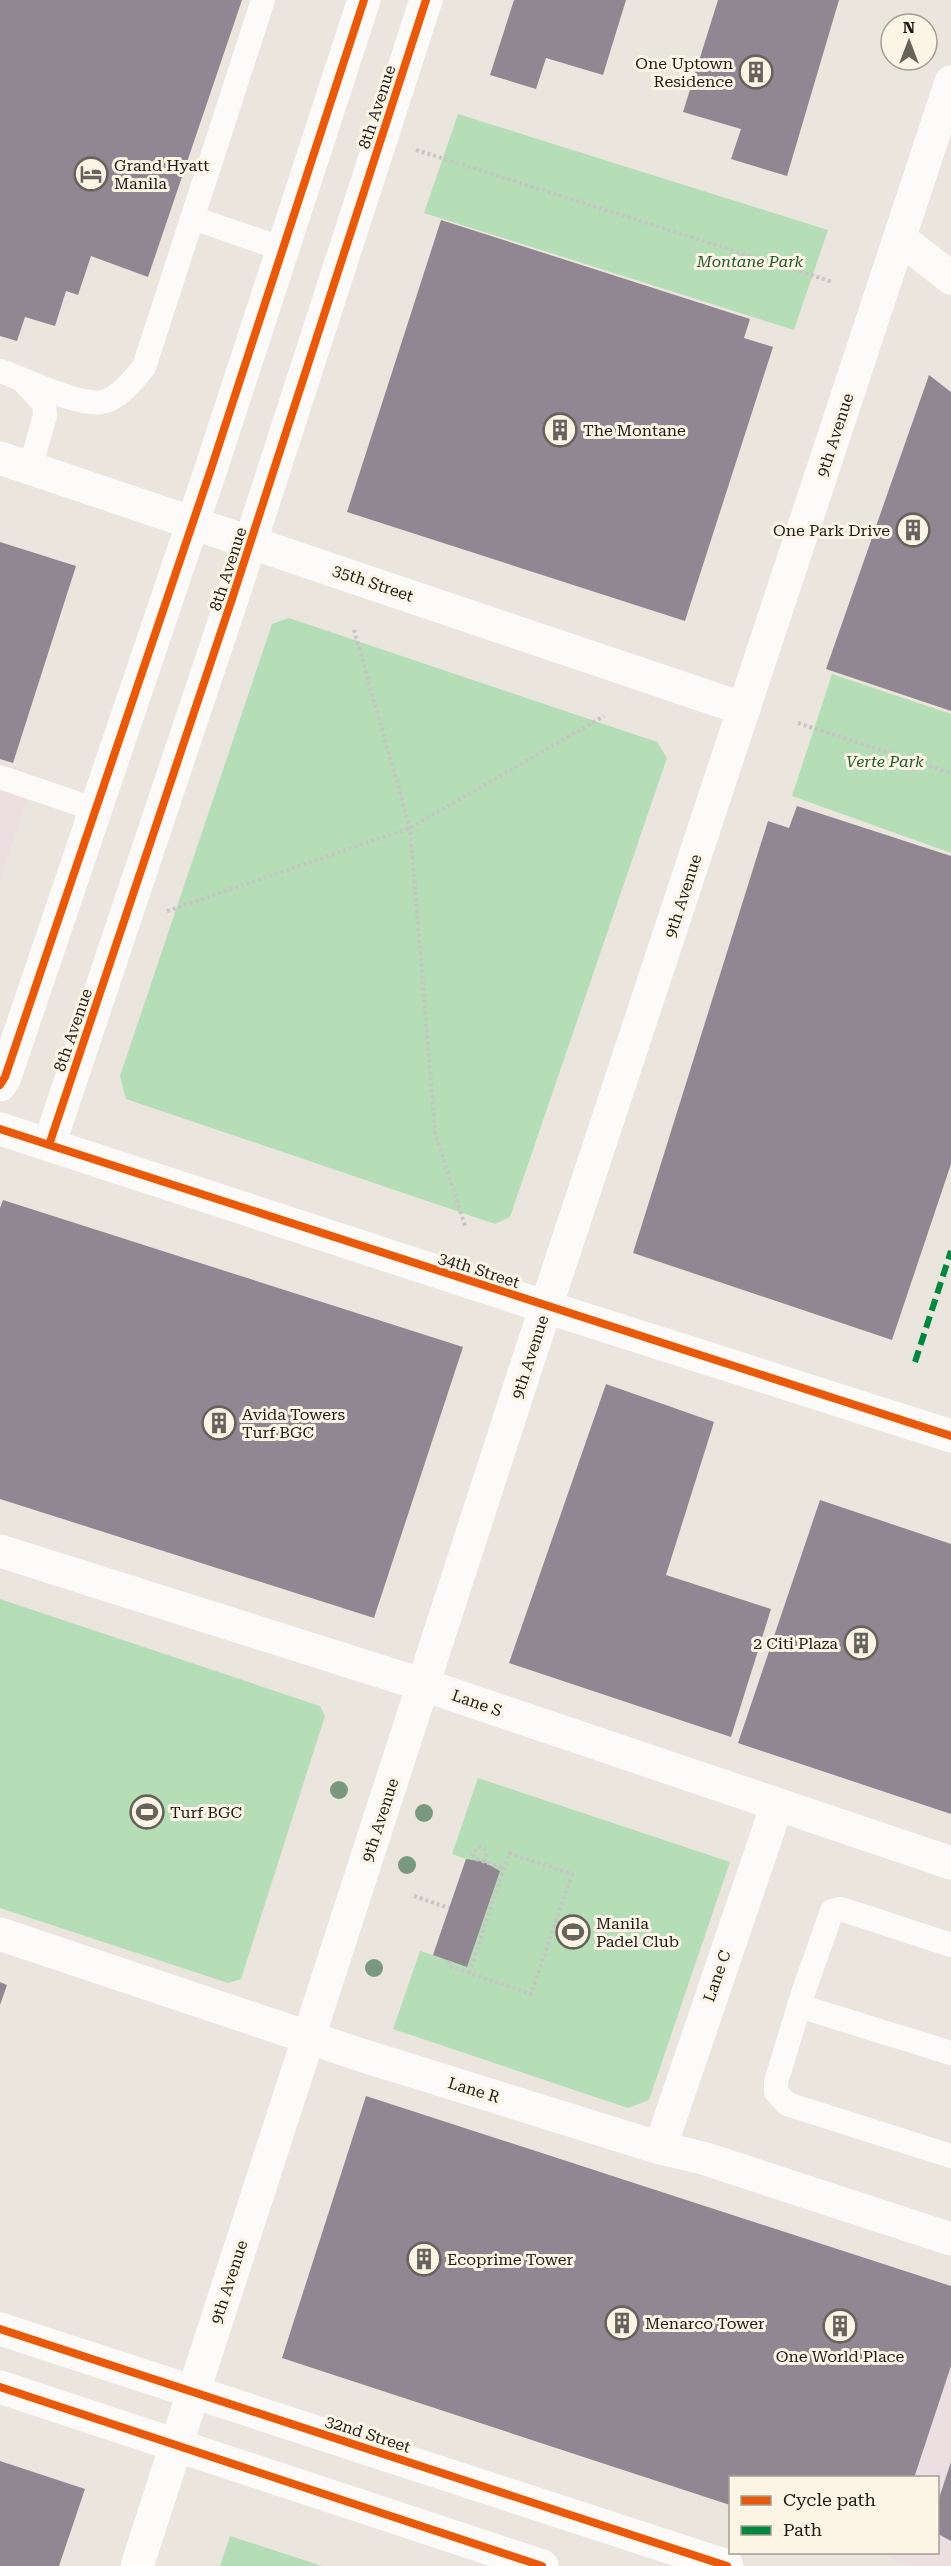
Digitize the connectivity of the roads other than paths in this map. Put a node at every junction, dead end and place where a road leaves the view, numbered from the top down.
1 (263, 0) edge
2 (364, 0) edge
3 (426, 0) edge
4 (951, 82) edge
5 (193, 218) junction
6 (901, 239) junction
7 (283, 249) junction
8 (951, 278) edge
9 (10, 374) edge
10 (0, 458) edge
11 (30, 468) junction
12 (193, 522) junction
13 (251, 541) junction
14 (744, 709) junction
15 (0, 777) edge
16 (94, 809) junction
17 (0, 1085) edge
18 (0, 1129) edge
19 (49, 1145) junction
20 (546, 1306) junction
21 (951, 1436) edge
22 (0, 1551) edge
23 (424, 1685) junction
24 (777, 1805) junction
25 (951, 1863) edge
26 (0, 1934) edge
27 (951, 1945) edge
28 (799, 2006) junction
29 (310, 2036) junction
30 (951, 2053) edge
31 (660, 2148) junction
32 (951, 2156) edge
33 (951, 2239) edge
34 (0, 2329) edge
35 (0, 2387) edge
36 (194, 2391) junction
37 (176, 2446) junction
38 (137, 2566) edge
39 (543, 2566) edge
40 (727, 2566) edge

1 - 5 lane
2 - 7 street
3 - 13 street, 8th Avenue
4 - 6 street, 9th Avenue
5 - 7 lane
5 - 9 lane
6 - 8 street
6 - 14 street, 9th Avenue
7 - 12 street
9 - 11 lane
10 - 11 street, 35th Street
11 - 12 street, 35th Street
12 - 13 street, 35th Street
12 - 16 street
13 - 14 street, 35th Street
13 - 19 street, 8th Avenue
14 - 20 street, 9th Avenue
15 - 16 lane
16 - 17 street
18 - 19 street, 34th Street
19 - 20 street, 34th Street
20 - 21 street, 34th Street
20 - 23 street, 9th Avenue
22 - 23 street, Lane S
23 - 24 street, Lane S
23 - 29 street, 9th Avenue
24 - 25 street, Lane S
24 - 31 street, Lane C
26 - 29 street, Lane R
27 - 28 lane
28 - 30 lane
28 - 32 lane
29 - 31 street, Lane R
29 - 36 street, 9th Avenue
31 - 33 street, Lane R
34 - 36 street, 32nd Street
35 - 37 street
36 - 37 street, 9th Avenue
36 - 40 street, 32nd Street
37 - 38 street, 9th Avenue
37 - 39 street

